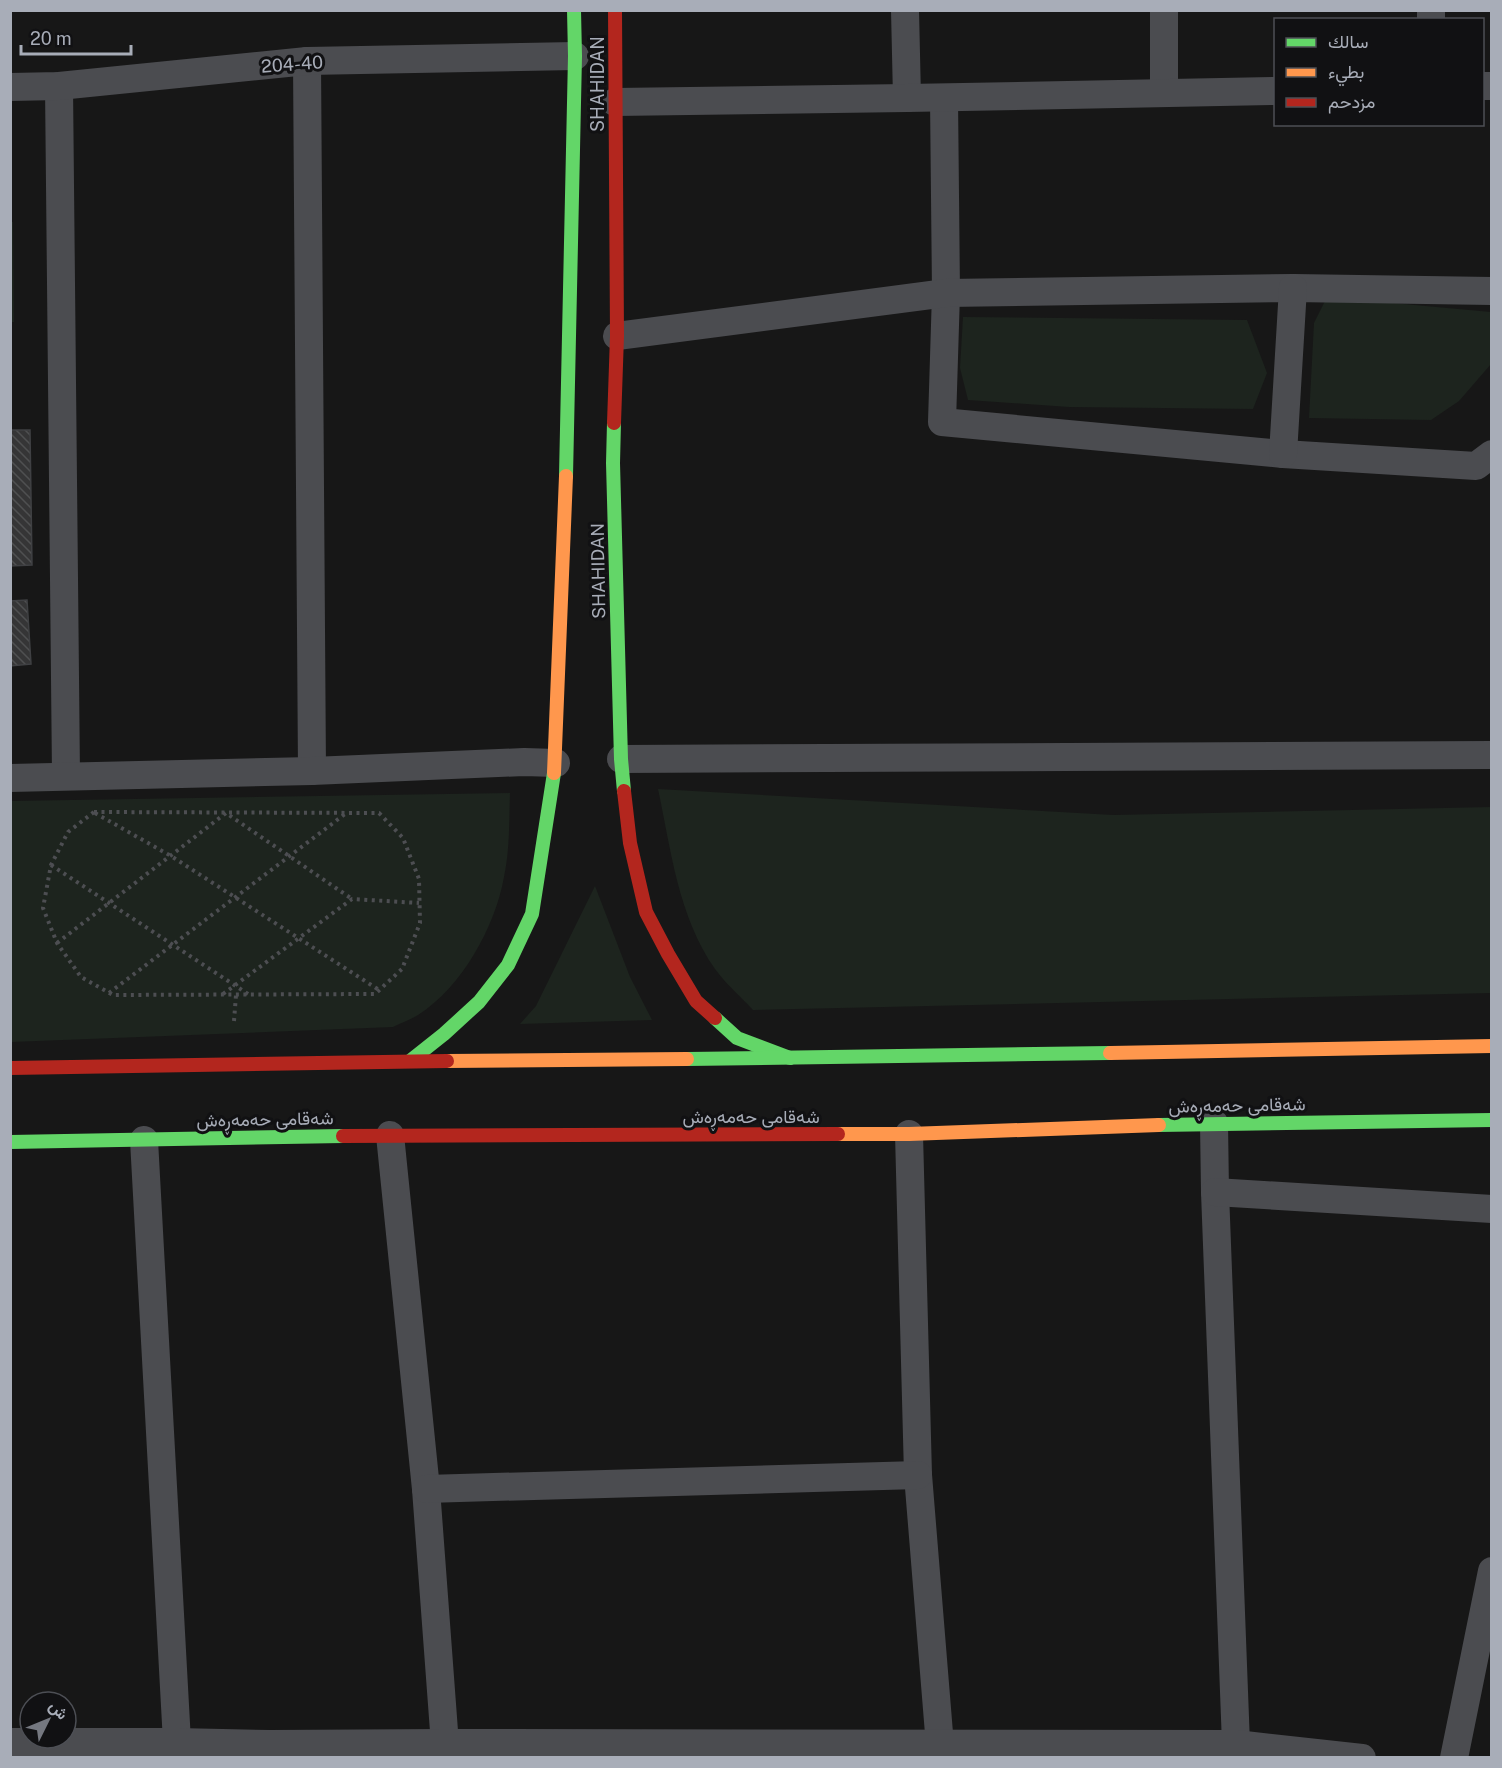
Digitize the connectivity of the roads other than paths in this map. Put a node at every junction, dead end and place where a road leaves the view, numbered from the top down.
1 (574, 10) edge
2 (615, 10) edge
3 (905, 10) edge
4 (1164, 10) edge
5 (575, 56) junction
6 (307, 61) junction
7 (59, 86) junction
8 (10, 87) edge
9 (1274, 91) edge
10 (1164, 93) junction
11 (907, 98) junction
12 (944, 98) junction
13 (615, 102) junction
14 (1293, 288) junction
15 (1491, 291) edge
16 (946, 293) junction
17 (617, 336) junction
18 (1283, 454) junction
19 (1491, 454) edge
20 (1491, 755) edge
21 (621, 759) junction
22 (556, 763) junction
23 (312, 771) junction
24 (66, 776) junction
25 (10, 777) edge
26 (1491, 1046) edge
27 (791, 1059) junction
28 (410, 1061) junction
29 (10, 1068) edge
30 (1491, 1120) edge
31 (1214, 1123) junction
32 (909, 1134) junction
33 (390, 1135) junction
34 (144, 1140) junction
35 (10, 1142) edge
36 (1215, 1192) junction
37 (1491, 1209) edge
38 (918, 1475) junction
39 (426, 1489) junction
40 (1491, 1571) edge
41 (10, 1742) edge
42 (177, 1742) junction
43 (445, 1750) edge
44 (940, 1750) edge
45 (270, 1751) edge
46 (1235, 1751) edge
47 (1362, 1758) edge
48 (1454, 1758) edge

1 - 5 main road
2 - 13 main road, SHAHIDAN
3 - 11 street
4 - 10 street
5 - 6 street, 204-40
5 - 22 main road
6 - 7 street, 204-40
6 - 23 street
7 - 8 street, 204-40
7 - 24 street
9 - 10 street
10 - 12 street
11 - 12 street
11 - 13 street
12 - 16 street
13 - 17 main road, SHAHIDAN
14 - 15 street
14 - 16 street
14 - 18 street
16 - 17 street
16 - 18 street
17 - 21 main road, SHAHIDAN
18 - 19 street
20 - 21 street
21 - 27 main road, SHAHIDAN
22 - 23 street
22 - 28 main road
23 - 24 street
24 - 25 street
26 - 27 main road
27 - 28 main road
28 - 29 main road
30 - 31 main road, شەقامی حەمەڕەش
31 - 32 main road, شەقامی حەمەڕەش
31 - 36 street
32 - 33 main road, شەقامی حەمەڕەش
32 - 38 street
33 - 34 main road, شەقامی حەمەڕەش
33 - 39 street
34 - 35 main road, شەقامی حەمەڕەش
34 - 42 street
36 - 37 street
36 - 46 street
38 - 39 street
38 - 44 street
39 - 43 street
40 - 48 street
41 - 42 street
42 - 45 street
43 - 44 street
43 - 45 street
44 - 46 street
46 - 47 street

